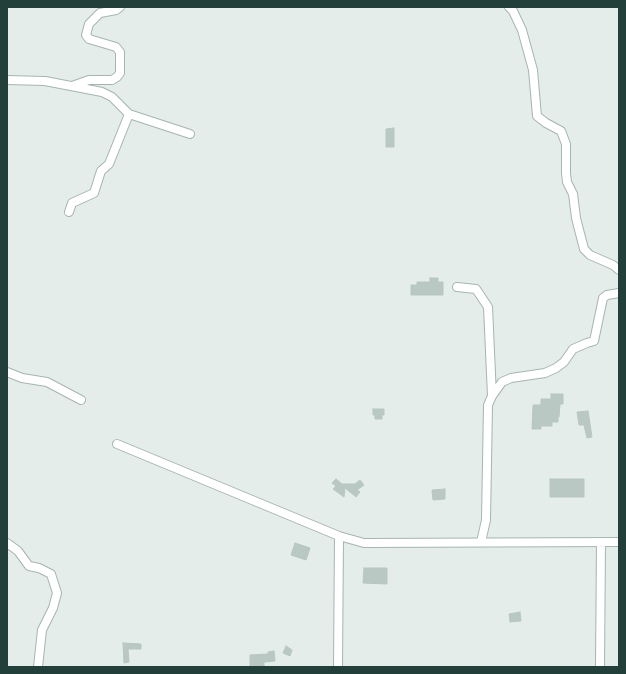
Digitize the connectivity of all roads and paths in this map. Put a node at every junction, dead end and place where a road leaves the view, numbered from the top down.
1 (120, 7) edge
2 (509, 7) edge
3 (7, 80) edge
4 (71, 86) junction
5 (129, 114) junction
6 (190, 134) dead end
7 (69, 212) dead end
8 (619, 270) edge
9 (457, 287) dead end
10 (619, 293) edge
11 (7, 372) edge
12 (492, 396) junction
13 (81, 400) dead end
14 (117, 444) dead end
15 (339, 536) junction
16 (481, 542) junction
17 (601, 542) junction
18 (619, 542) edge
19 (7, 543) edge
20 (38, 667) edge
21 (338, 667) edge
22 (600, 667) edge

1 - 4 street
2 - 8 street
3 - 4 street
4 - 5 street
5 - 6 street
5 - 7 street
9 - 12 street
10 - 12 street
11 - 13 street
12 - 16 street
14 - 15 street
15 - 16 street
15 - 21 street
16 - 17 street
17 - 18 street
17 - 22 street
19 - 20 street

